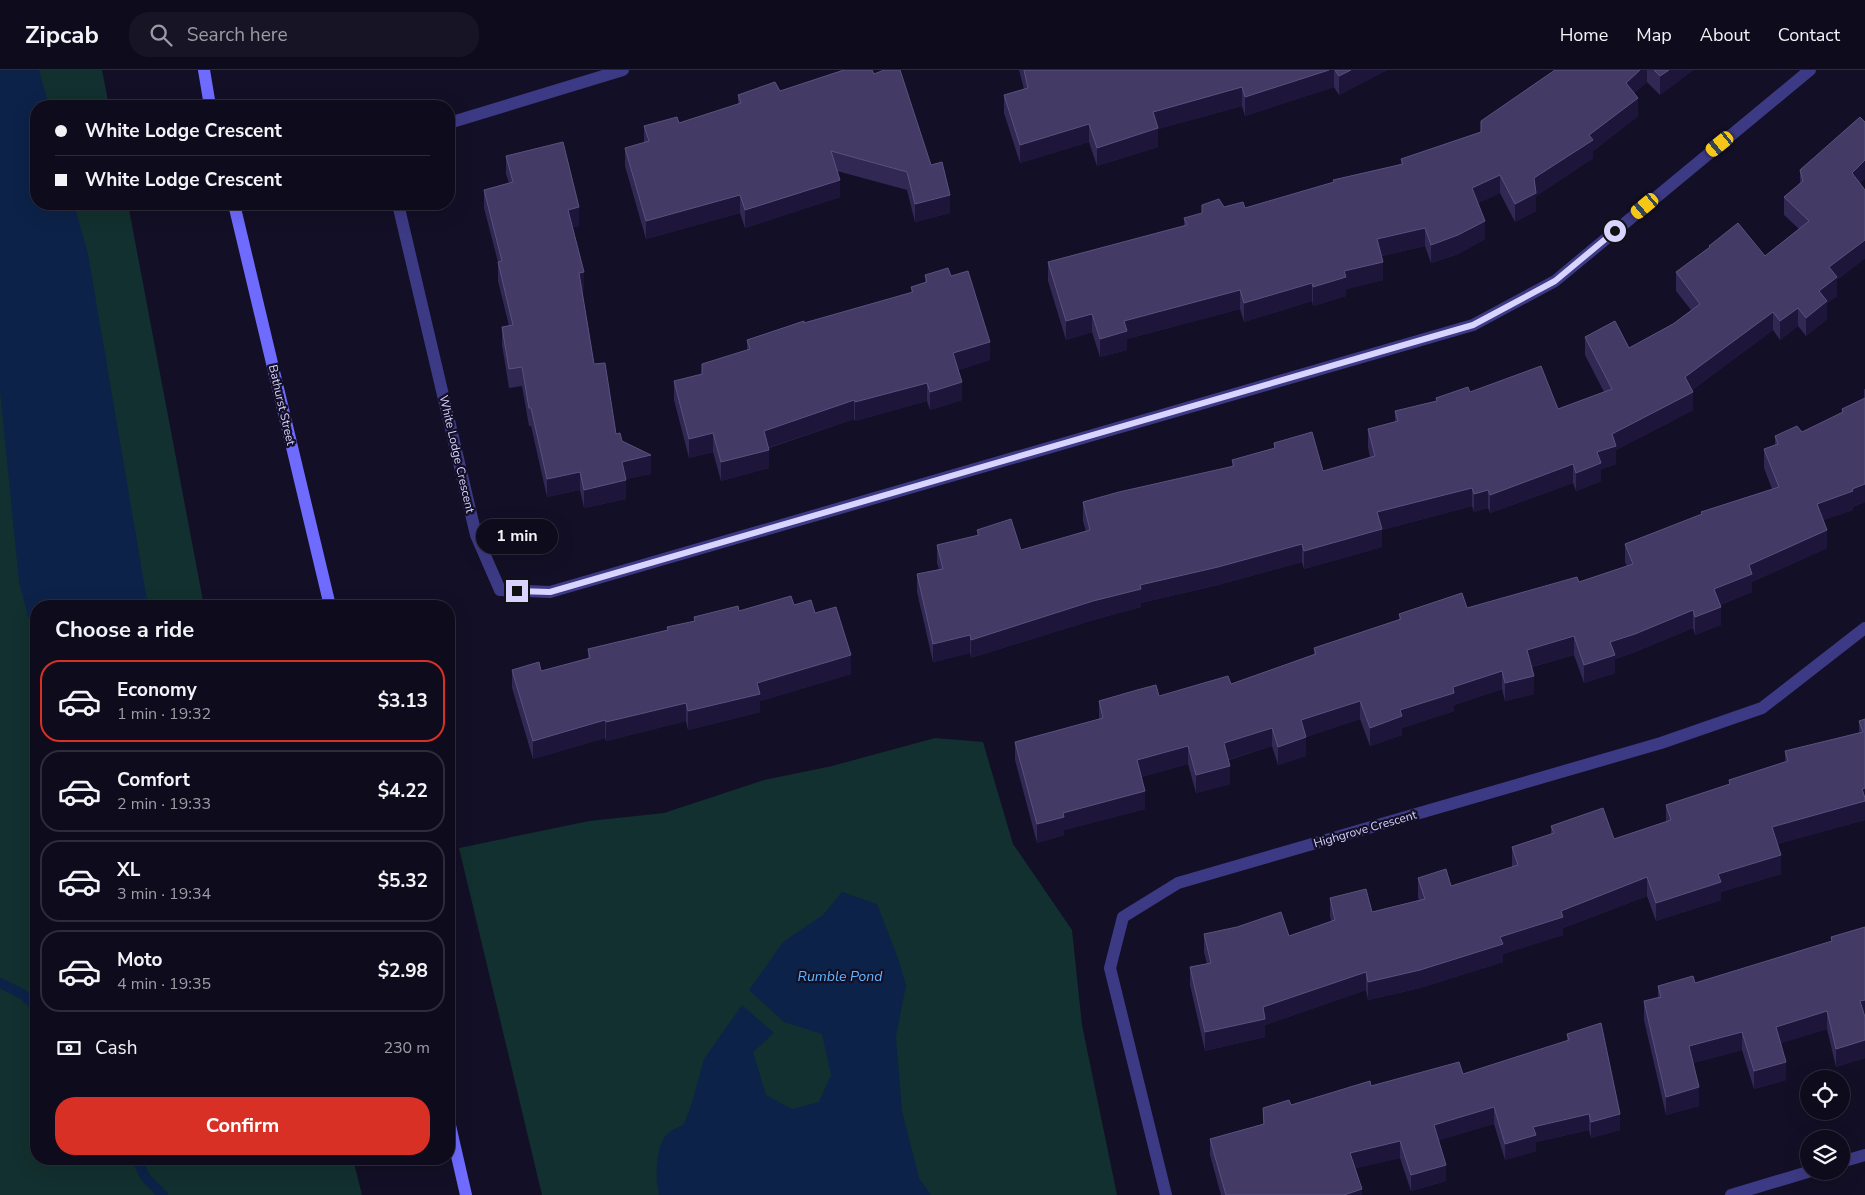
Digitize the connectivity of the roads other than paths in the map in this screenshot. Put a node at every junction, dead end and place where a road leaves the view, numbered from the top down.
1 (204, 70) edge
2 (623, 70) edge
3 (1810, 70) edge
4 (209, 100) edge
5 (455, 121) edge
6 (235, 210) edge
7 (399, 210) edge
8 (329, 600) edge
9 (1865, 628) edge
10 (455, 1147) edge
11 (1865, 1155) edge
12 (1850, 1159) edge
13 (1800, 1174) edge
14 (466, 1195) edge
15 (1166, 1195) edge
16 (1731, 1195) edge

1 - 4 main road
2 - 5 street
3 - 7 street, White Lodge Crescent
6 - 8 main road, Bathurst Street
9 - 15 street, Highgrove Crescent
10 - 14 main road
11 - 12 street
13 - 16 street

